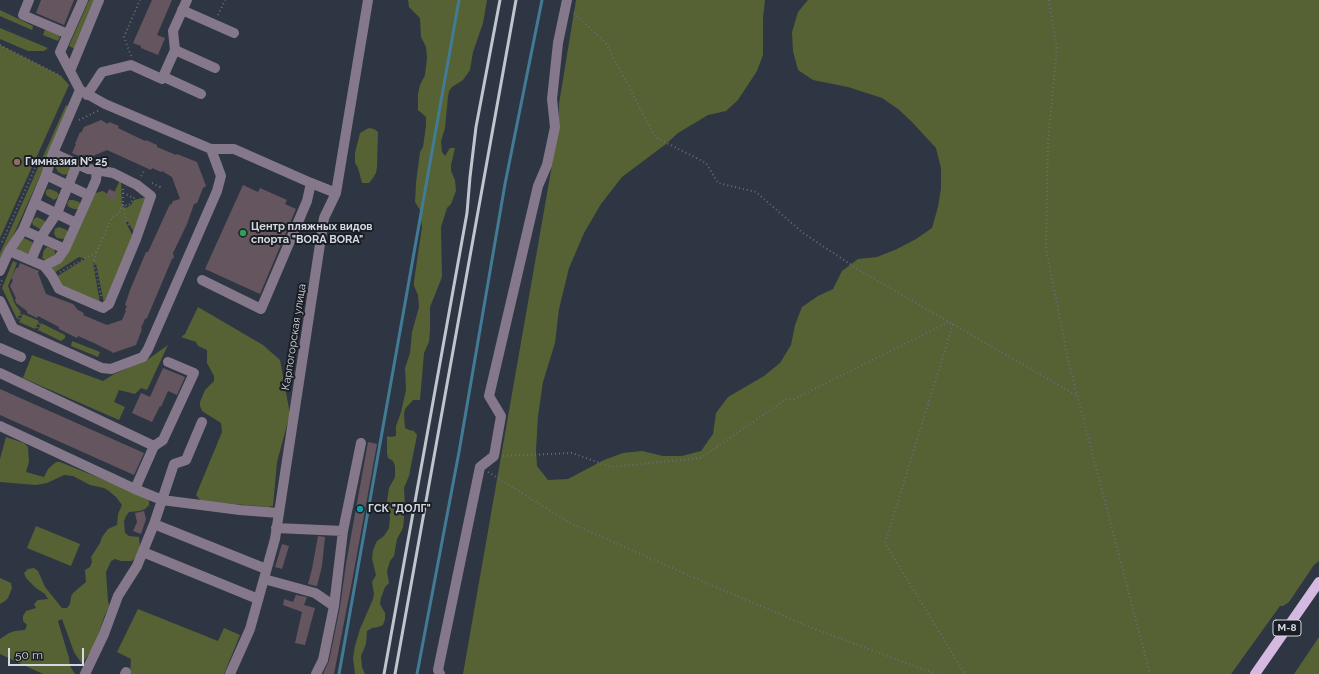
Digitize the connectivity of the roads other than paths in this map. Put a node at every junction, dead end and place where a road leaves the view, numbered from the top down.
1 (29, 0) edge
2 (83, 0) edge
3 (99, 0) edge
4 (187, 0) edge
5 (368, 0) edge
6 (567, 3) edge
7 (182, 10) junction
8 (234, 32) dead end
9 (68, 34) junction
10 (175, 50) junction
11 (215, 68) dead end
12 (70, 72) junction
13 (164, 77) junction
14 (81, 90) junction
15 (201, 94) dead end
16 (210, 149) junction
17 (53, 152) junction
18 (77, 164) junction
19 (97, 170) junction
20 (46, 175) junction
21 (311, 183) junction
22 (68, 185) junction
23 (336, 193) junction
24 (88, 195) junction
25 (35, 203) junction
26 (57, 213) junction
27 (76, 223) junction
28 (23, 230) junction
29 (41, 237) junction
30 (4, 249) edge
31 (65, 249) junction
32 (31, 260) junction
33 (44, 266) junction
34 (1, 275) edge
35 (202, 280) dead end
36 (0, 301) edge
37 (0, 348) edge
38 (21, 357) dead end
39 (168, 362) dead end
40 (0, 373) edge
41 (202, 422) dead end
42 (0, 426) edge
43 (362, 443) dead end
44 (154, 446) junction
45 (135, 489) junction
46 (162, 500) junction
47 (279, 513) junction
48 (154, 524) junction
49 (276, 528) junction
50 (343, 531) junction
51 (143, 552) junction
52 (266, 569) junction
53 (264, 580) junction
54 (1319, 582) edge
55 (258, 599) junction
56 (334, 606) junction
57 (85, 674) edge
58 (230, 674) edge
59 (316, 674) edge
60 (440, 674) edge
61 (1255, 674) edge

1 - 9 lane
2 - 9 lane
3 - 12 lane
4 - 7 lane
5 - 23 lane, Карпогорская улица
6 - 60 lane
7 - 8 lane
7 - 10 lane
9 - 12 lane
10 - 11 lane
10 - 13 lane
12 - 14 lane
13 - 14 lane
13 - 15 lane
14 - 16 lane
14 - 17 lane
16 - 21 lane
16 - 36 lane
17 - 18 lane
17 - 20 lane
18 - 19 lane
18 - 22 lane
19 - 24 lane
19 - 33 lane
20 - 22 lane
20 - 25 lane
21 - 23 lane
21 - 35 lane
22 - 24 lane
22 - 26 lane
23 - 47 lane, Карпогорская улица
24 - 27 lane
25 - 26 lane
25 - 28 lane
26 - 27 lane
26 - 29 lane
27 - 31 lane
28 - 29 lane
28 - 30 lane
29 - 31 lane
29 - 32 lane
30 - 32 lane
30 - 34 lane
31 - 33 lane
32 - 33 lane
37 - 38 lane
39 - 44 lane
40 - 44 lane
41 - 46 lane
42 - 45 lane
43 - 50 lane
44 - 45 lane
45 - 46 lane
46 - 47 lane
46 - 48 lane
47 - 49 lane, Карпогорская улица
48 - 51 lane
48 - 52 lane
49 - 50 lane
49 - 52 lane, Карпогорская улица
50 - 56 lane
51 - 55 lane
51 - 57 lane
52 - 53 lane, Карпогорская улица
53 - 55 lane, Карпогорская улица
53 - 56 lane
54 - 61 main road, М-8
55 - 58 lane, Карпогорская улица
56 - 59 lane

